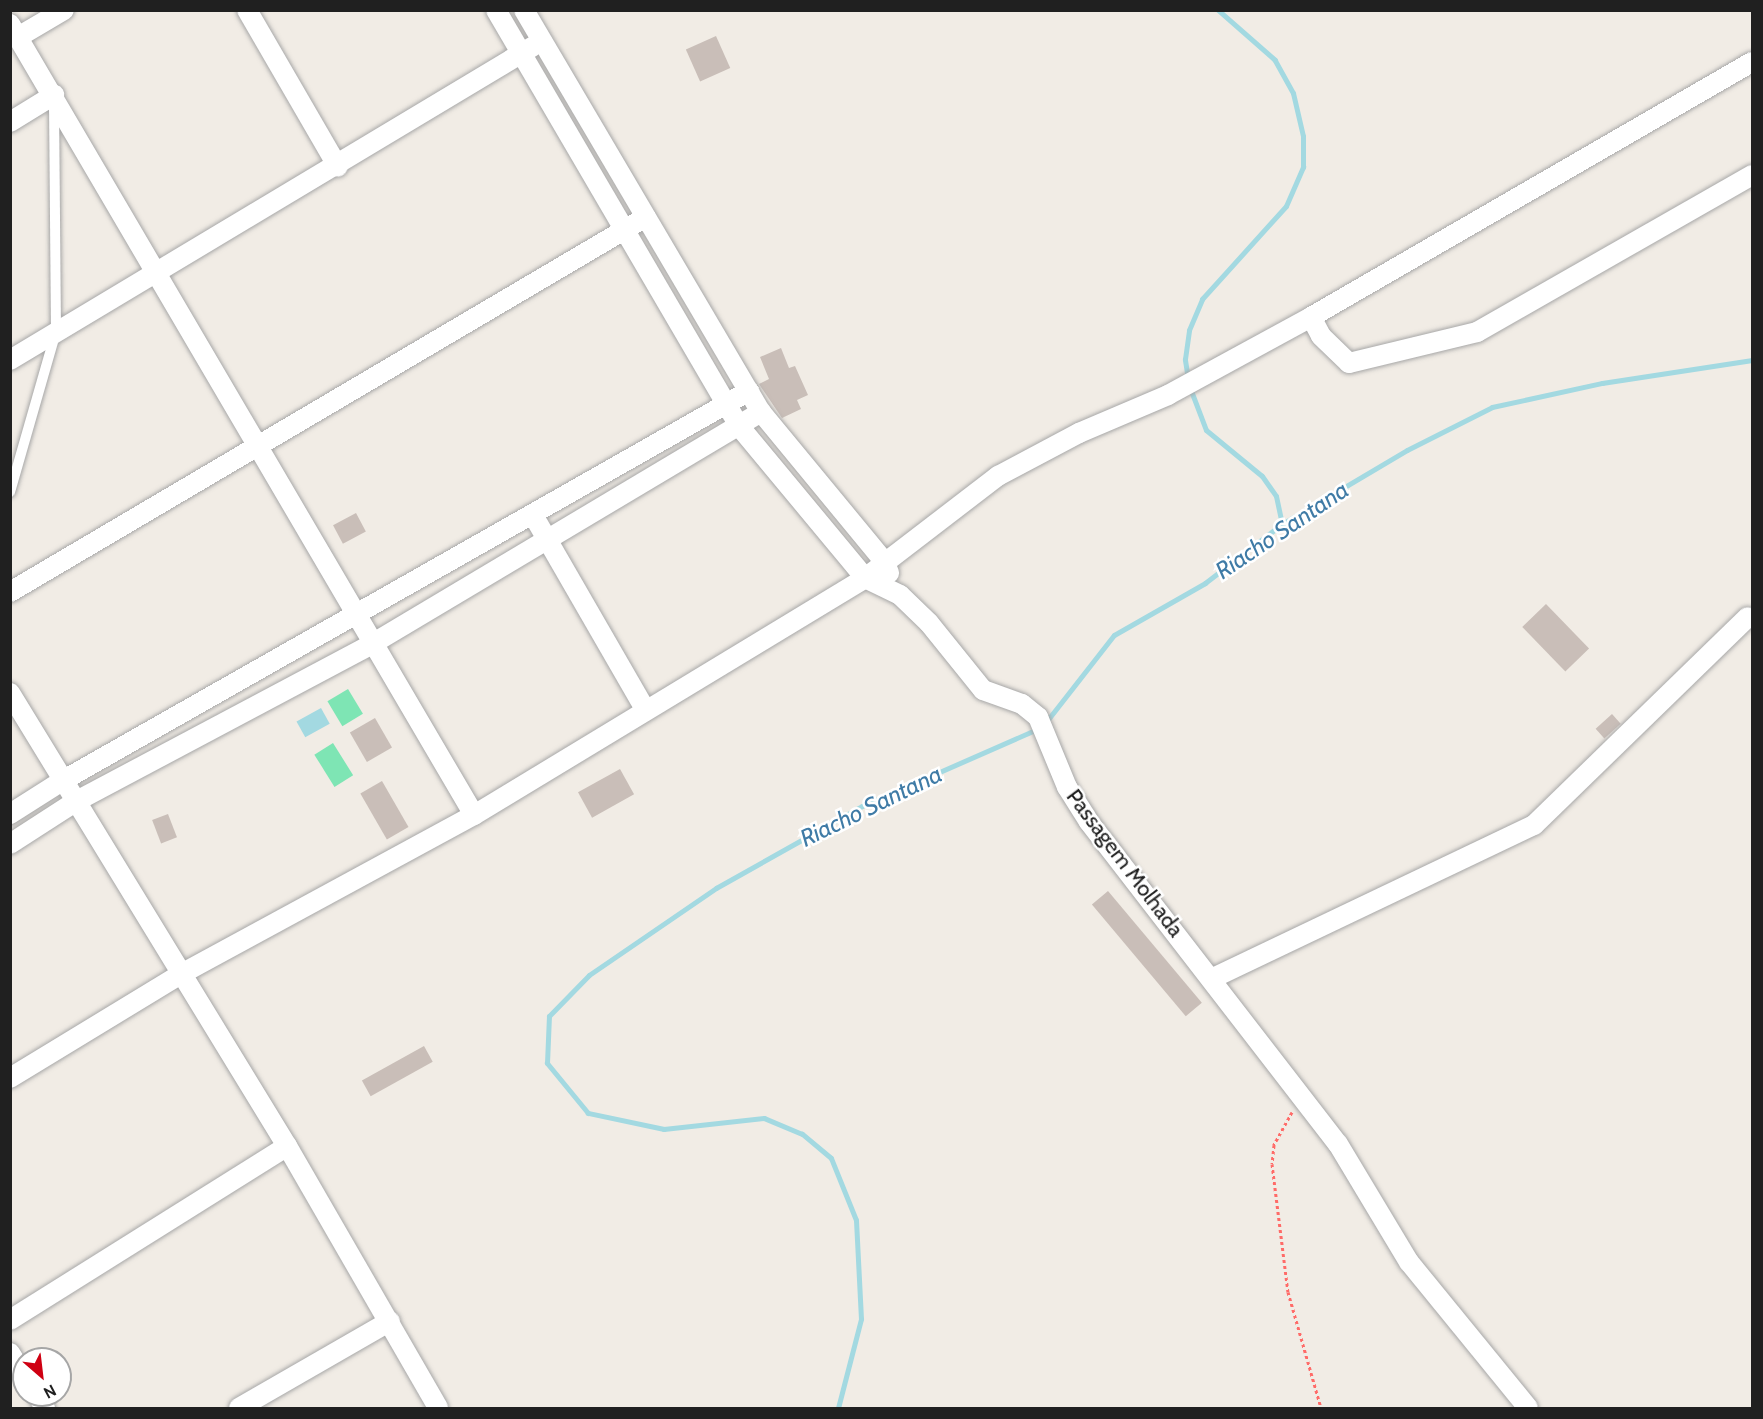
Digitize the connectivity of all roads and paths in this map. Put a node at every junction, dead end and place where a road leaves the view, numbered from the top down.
1 (64, 10) edge
2 (248, 10) edge
3 (496, 10) edge
4 (524, 10) edge
5 (14, 31) edge
6 (542, 41) junction
7 (522, 54) junction
8 (1752, 62) edge
9 (54, 94) junction
10 (10, 122) edge
11 (338, 167) junction
12 (1752, 175) edge
13 (646, 217) junction
14 (622, 231) junction
15 (158, 270) junction
16 (1311, 317) junction
17 (56, 332) junction
18 (10, 360) edge
19 (749, 391) junction
20 (726, 405) junction
21 (761, 412) junction
22 (739, 426) junction
23 (258, 445) junction
24 (10, 492) edge
25 (533, 515) junction
26 (547, 540) junction
27 (884, 561) junction
28 (865, 578) junction
29 (10, 592) edge
30 (900, 595) junction
31 (356, 616) junction
32 (1748, 617) dead end
33 (372, 645) junction
34 (10, 693) edge
35 (645, 709) junction
36 (62, 781) junction
37 (75, 802) junction
38 (10, 814) edge
39 (474, 815) junction
40 (10, 844) edge
41 (183, 973) junction
42 (1213, 978) junction
43 (10, 1078) edge
44 (1301, 1098) junction
45 (287, 1146) junction
46 (10, 1320) edge
47 (390, 1322) junction
48 (239, 1408) edge
49 (438, 1408) edge
50 (1321, 1408) edge
51 (1528, 1408) edge

1 - 5 street
2 - 11 street
3 - 7 street
4 - 6 street
5 - 9 street
6 - 7 street
6 - 13 street
7 - 11 street
7 - 14 street
8 - 16 street
9 - 10 street
9 - 15 street
9 - 17 lane
11 - 15 street
12 - 16 street
13 - 14 street
13 - 19 street
14 - 20 street
14 - 23 street
15 - 17 street
15 - 23 street
16 - 27 street
17 - 18 street
17 - 24 lane
19 - 20 street
19 - 21 street
20 - 22 street
20 - 25 street
21 - 22 street
21 - 27 street
22 - 26 street
22 - 28 street
23 - 29 street
23 - 31 street
25 - 26 street
25 - 31 street
26 - 33 street
26 - 35 street
27 - 28 street
27 - 30 street
28 - 30 street
28 - 35 street
30 - 42 street, Passagem Molhada
31 - 33 street
31 - 36 street
32 - 42 street
33 - 37 street
33 - 39 street
34 - 36 street
35 - 39 street
36 - 37 street
36 - 38 street
37 - 40 street
37 - 41 street
39 - 41 street
41 - 43 street
41 - 45 street
42 - 44 street, Passagem Molhada
44 - 50 path
44 - 51 street, Passagem Molhada
45 - 46 street
45 - 47 street
47 - 48 street
47 - 49 street

